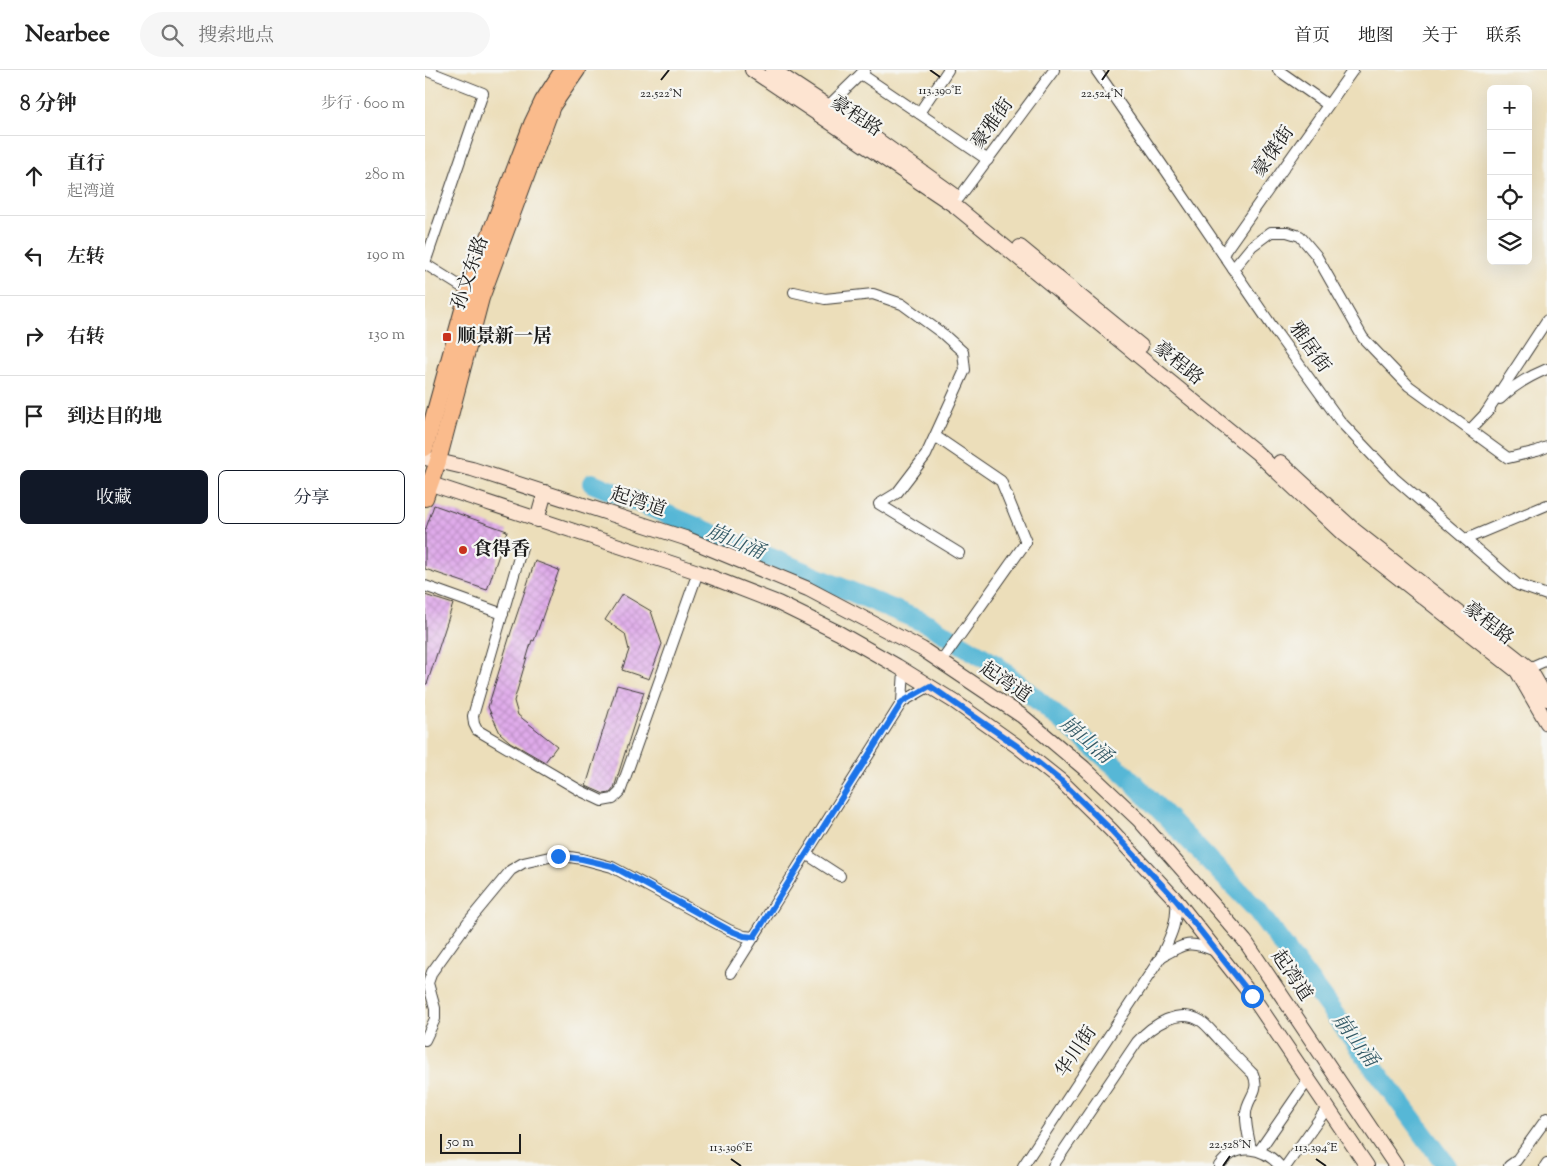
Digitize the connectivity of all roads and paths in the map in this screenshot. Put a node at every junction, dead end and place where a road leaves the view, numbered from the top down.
1 (425, 70) edge
2 (563, 70) edge
3 (577, 70) edge
4 (752, 70) edge
5 (773, 70) edge
6 (948, 70) edge
7 (1054, 70) edge
8 (1096, 70) edge
9 (1278, 70) edge
10 (1353, 70) edge
11 (863, 72) edge
12 (828, 106) junction
13 (1328, 106) junction
14 (919, 113) junction
15 (988, 160) junction
16 (959, 198) junction
17 (1223, 254) junction
18 (425, 264) edge
19 (1233, 269) junction
20 (794, 292) dead end
21 (475, 295) junction
22 (1547, 320) edge
23 (1547, 369) edge
24 (1486, 413) junction
25 (1470, 430) junction
26 (935, 436) junction
27 (1547, 447) edge
28 (425, 448) edge
29 (431, 459) edge
30 (427, 488) edge
31 (545, 492) junction
32 (1547, 505) edge
33 (537, 520) junction
34 (1466, 539) junction
35 (522, 546) dead end
36 (959, 553) dead end
37 (698, 572) junction
38 (425, 586) edge
39 (1547, 595) edge
40 (503, 614) junction
41 (1547, 660) edge
42 (941, 662) junction
43 (1529, 668) junction
44 (904, 670) junction
45 (930, 686) junction
46 (1547, 700) edge
47 (902, 702) junction
48 (1547, 724) edge
49 (806, 854) junction
50 (840, 876) dead end
51 (1176, 900) junction
52 (754, 937) junction
53 (1215, 951) junction
54 (1161, 957) junction
55 (731, 973) dead end
56 (425, 1040) edge
57 (1308, 1080) junction
58 (1327, 1108) junction
59 (1547, 1118) edge
60 (1255, 1150) junction
61 (1547, 1163) edge
62 (1023, 1166) edge
63 (1053, 1166) edge
64 (1219, 1166) edge
65 (1280, 1166) edge
66 (1286, 1166) edge
67 (1367, 1166) edge
68 (1396, 1166) edge
69 (1509, 1166) edge
70 (1545, 1166) edge

1 - 18 street
2 - 21 main road, 孙文东路
3 - 21 main road, 孙文东路
4 - 48 main road, 豪程路
5 - 12 main road, 豪程路
6 - 14 street
7 - 15 street, 豪雅街
8 - 17 street, 雅居街
9 - 13 street
10 - 13 street, 豪傑街
11 - 12 street
11 - 14 street
12 - 16 main road, 豪程路
13 - 17 street, 豪傑街
14 - 15 street
15 - 16 street, 豪雅街
16 - 43 main road, 豪程路
17 - 19 street, 雅居街
18 - 21 street
19 - 25 street
19 - 34 street, 雅居街
20 - 26 street
21 - 28 main road, 孙文东路
21 - 29 main road, 孙文东路
22 - 24 street
23 - 24 street
24 - 25 street
25 - 27 street
26 - 36 street
26 - 42 street
29 - 30 main road, 孙文东路
29 - 31 main road, 起湾道
30 - 33 main road
31 - 33 main road
31 - 42 main road, 起湾道
32 - 34 street
33 - 37 main road
34 - 39 street, 雅居街
35 - 40 street
37 - 40 street
37 - 44 main road
38 - 40 street
41 - 43 street
42 - 68 main road, 起湾道
43 - 46 main road, 豪程路
44 - 45 main road
44 - 47 street
45 - 47 street
45 - 51 main road
47 - 49 street
49 - 50 street
49 - 52 street
51 - 53 main road
51 - 54 street, 华川街
52 - 55 street
52 - 56 street
53 - 54 street
53 - 57 main road
54 - 62 street, 华川街
57 - 58 main road
57 - 60 street
58 - 66 street
58 - 67 main road
59 - 69 street
60 - 63 street
60 - 64 street
60 - 65 street
61 - 70 street

